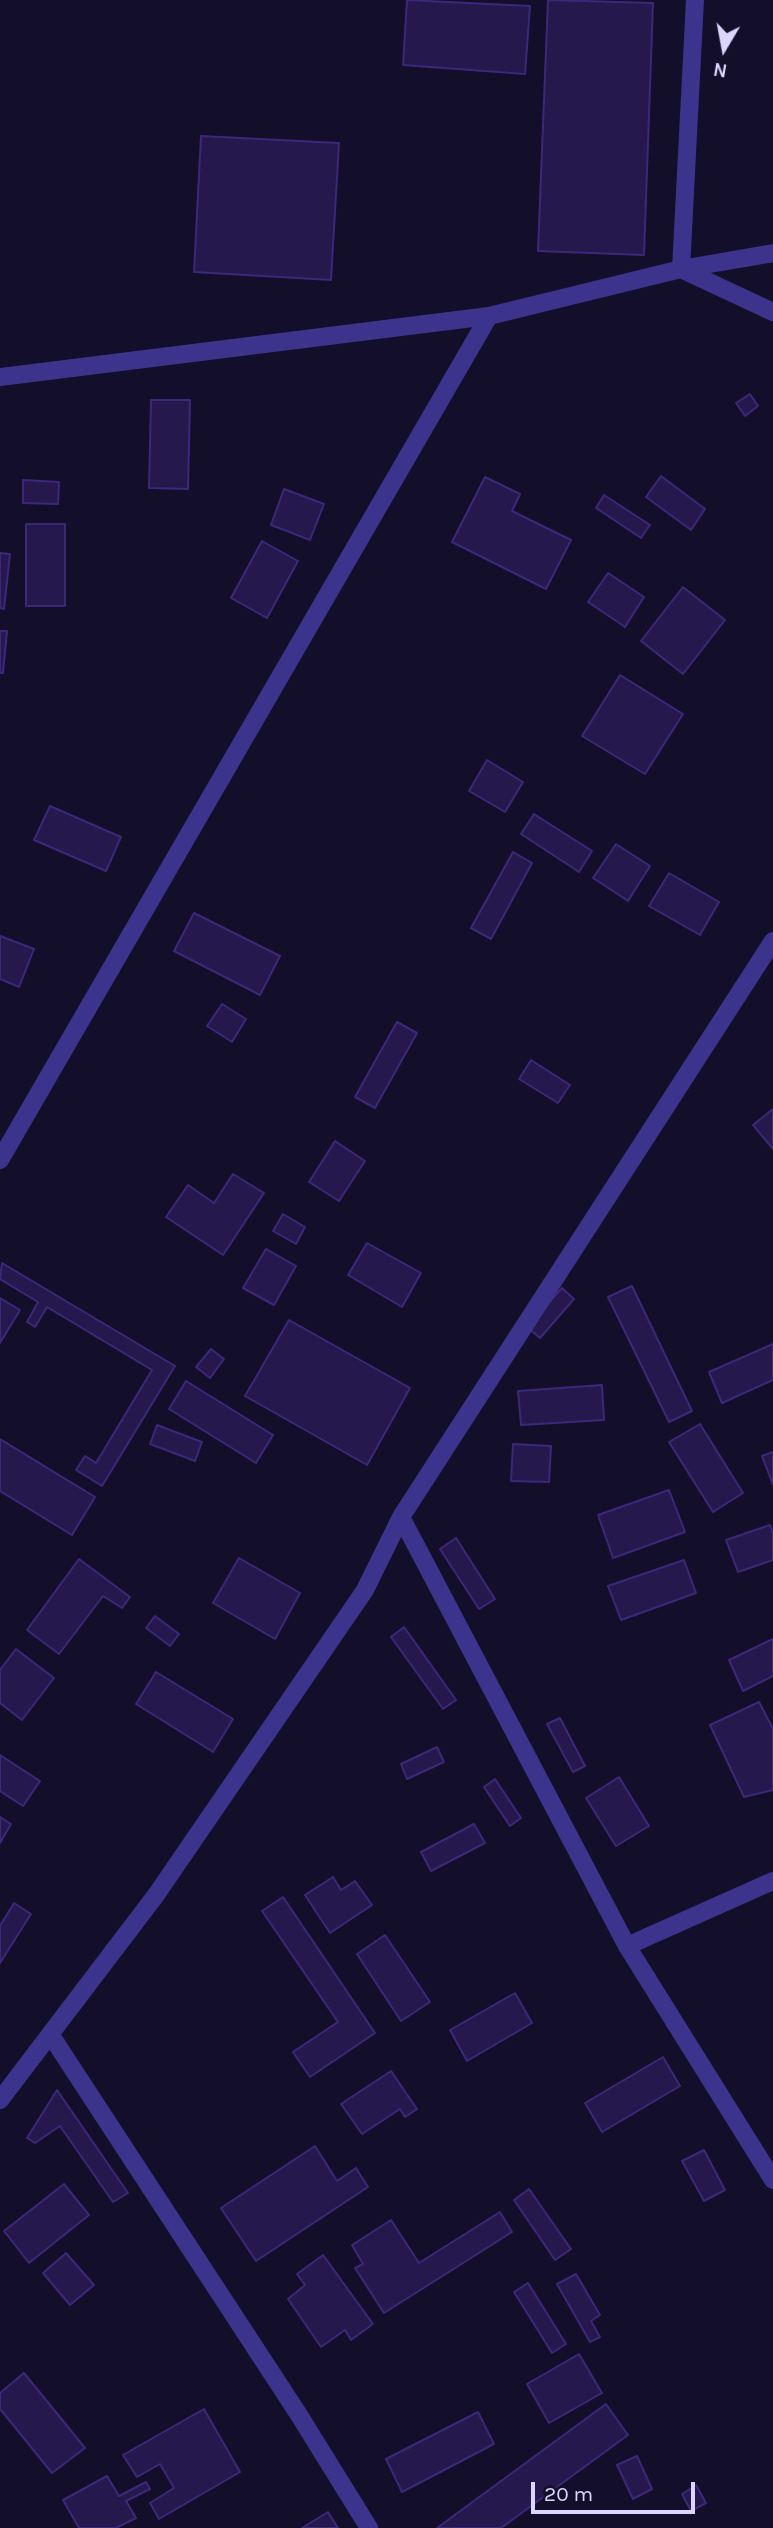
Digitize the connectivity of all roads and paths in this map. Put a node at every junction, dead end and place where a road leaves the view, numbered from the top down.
1 (695, 0) edge
2 (773, 253) edge
3 (681, 269) junction
4 (773, 312) edge
5 (489, 316) junction
6 (0, 377) edge
7 (773, 940) edge
8 (0, 1160) edge
9 (401, 1517) junction
10 (773, 1881) edge
11 (627, 1947) junction
12 (50, 2034) junction
13 (0, 2100) edge
14 (773, 2180) edge
15 (369, 2528) edge

1 - 3 street
2 - 3 street
3 - 4 street
3 - 5 street
5 - 6 street
5 - 8 street
7 - 9 street
9 - 11 street
9 - 12 street
10 - 11 street
11 - 14 street
12 - 13 street
12 - 15 street

